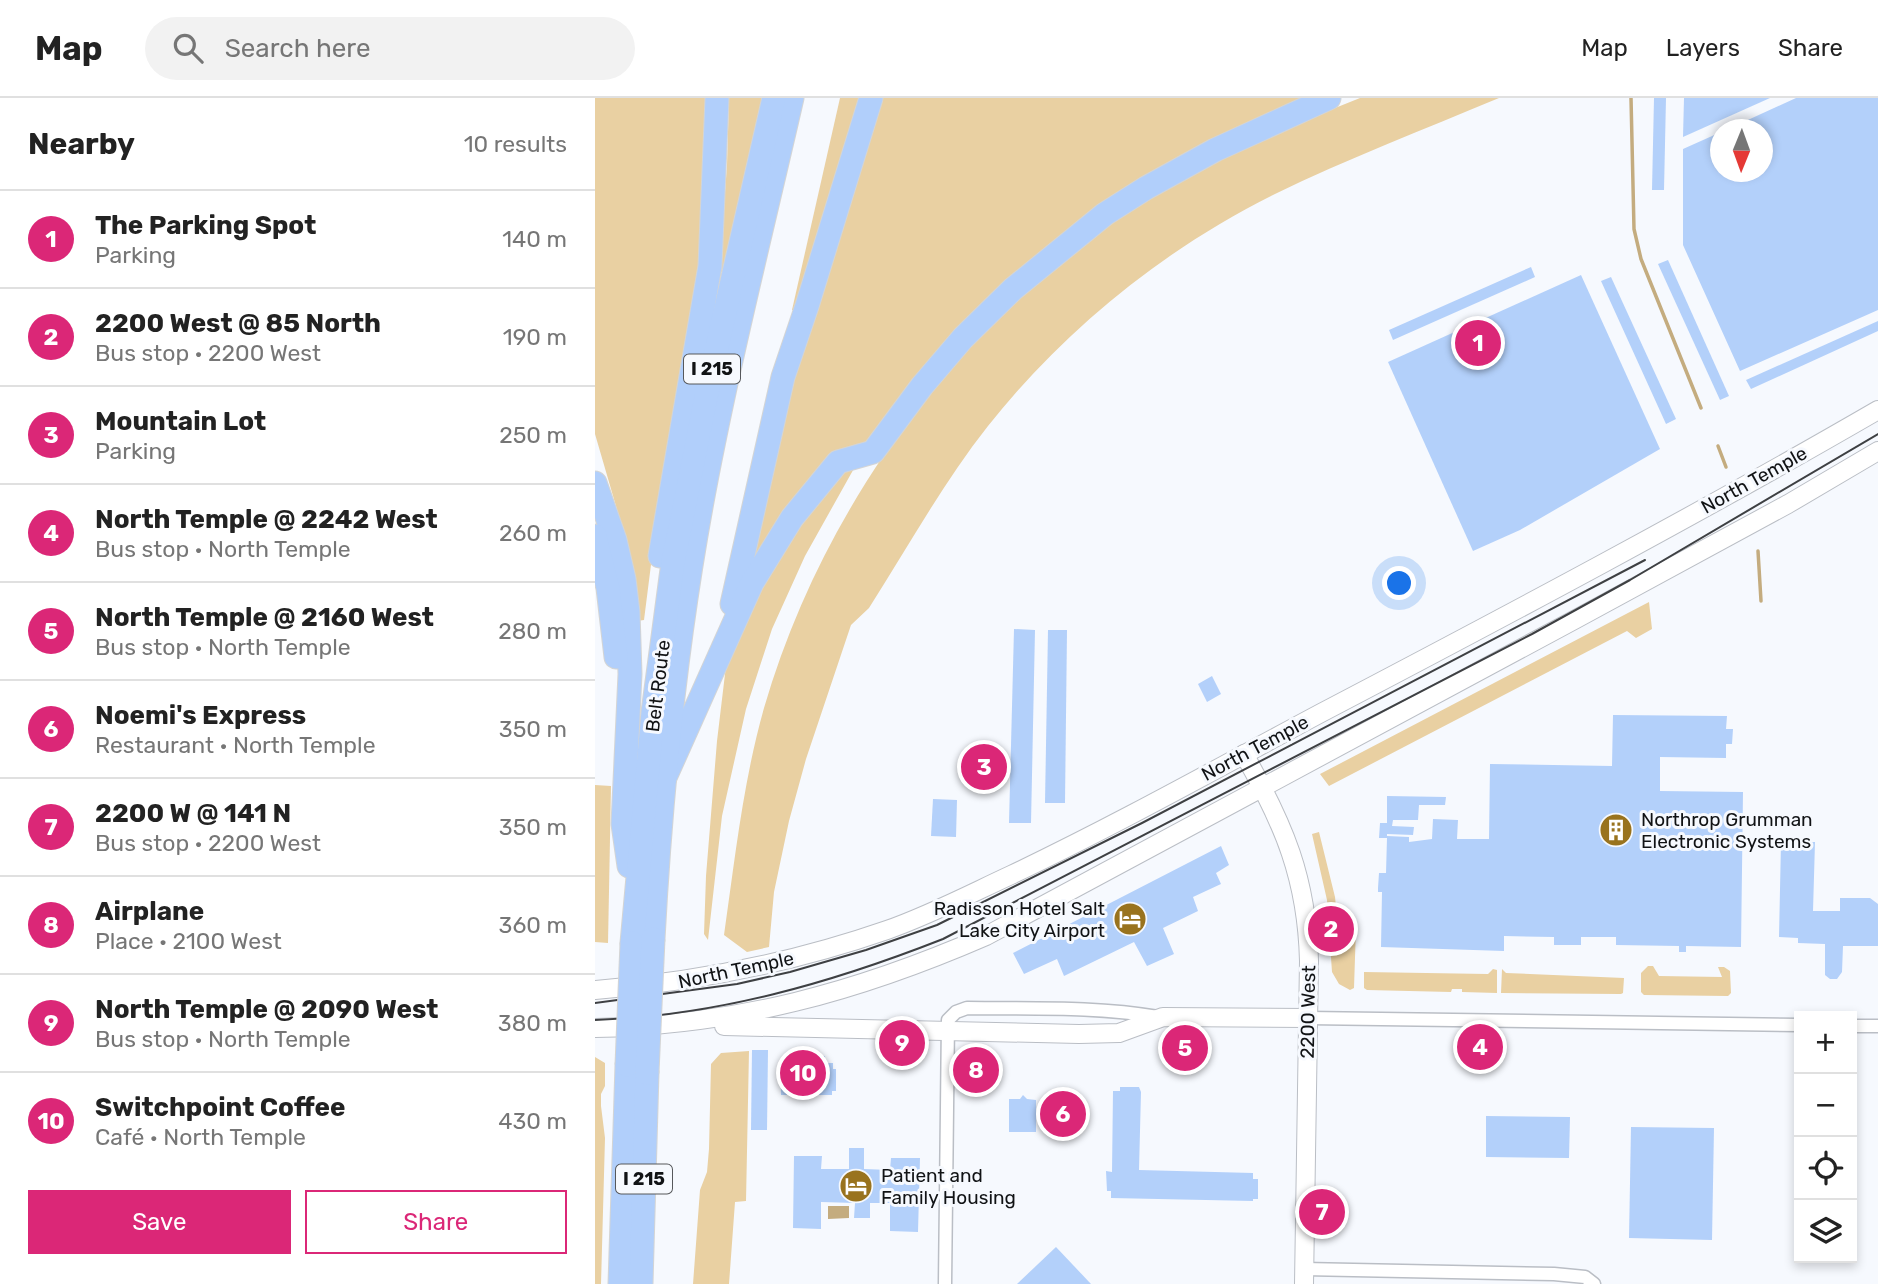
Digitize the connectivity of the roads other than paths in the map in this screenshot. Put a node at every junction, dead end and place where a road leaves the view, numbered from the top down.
1 (717, 98) edge
2 (774, 98) edge
3 (792, 98) edge
4 (871, 98) edge
5 (1329, 98) edge
6 (1878, 410) edge
7 (1878, 451) edge
8 (595, 483) edge
9 (595, 536) edge
10 (663, 643) junction
11 (720, 655) junction
12 (1244, 754) junction
13 (663, 782) junction
14 (1262, 787) junction
15 (623, 824) junction
16 (635, 911) junction
17 (642, 941) junction
18 (595, 990) edge
19 (1308, 1018) junction
20 (679, 1024) junction
21 (1794, 1025) edge
22 (1857, 1026) edge
23 (1878, 1026) edge
24 (595, 1028) edge
25 (948, 1032) junction
26 (637, 1069) junction
27 (1304, 1276) edge
28 (620, 1284) edge
29 (641, 1284) edge
30 (945, 1284) edge
31 (1594, 1284) edge

1 - 10 highway
2 - 10 highway, Belt Route / I 215
3 - 13 highway, Belt Route / I 215
4 - 11 highway
5 - 11 highway
6 - 12 main road, North Temple
7 - 14 main road, North Temple
8 - 15 highway
9 - 15 highway
10 - 16 highway, Belt Route / I 215
11 - 13 highway
12 - 14 main road, 2200 West
12 - 18 main road, North Temple
13 - 17 highway, Belt Route / I 215
14 - 19 main road, 2200 West
14 - 20 main road, North Temple
15 - 16 highway
16 - 17 highway, Belt Route / I 215
17 - 26 highway, Belt Route / I 215, bridge
19 - 21 street, North Temple
19 - 25 main road, North Temple
19 - 27 main road, 2200 West
20 - 24 main road, North Temple
20 - 25 main road, North Temple
22 - 23 street
25 - 30 street
26 - 28 highway, Belt Route / I 215
26 - 29 highway, Belt Route / I 215
27 - 31 street

